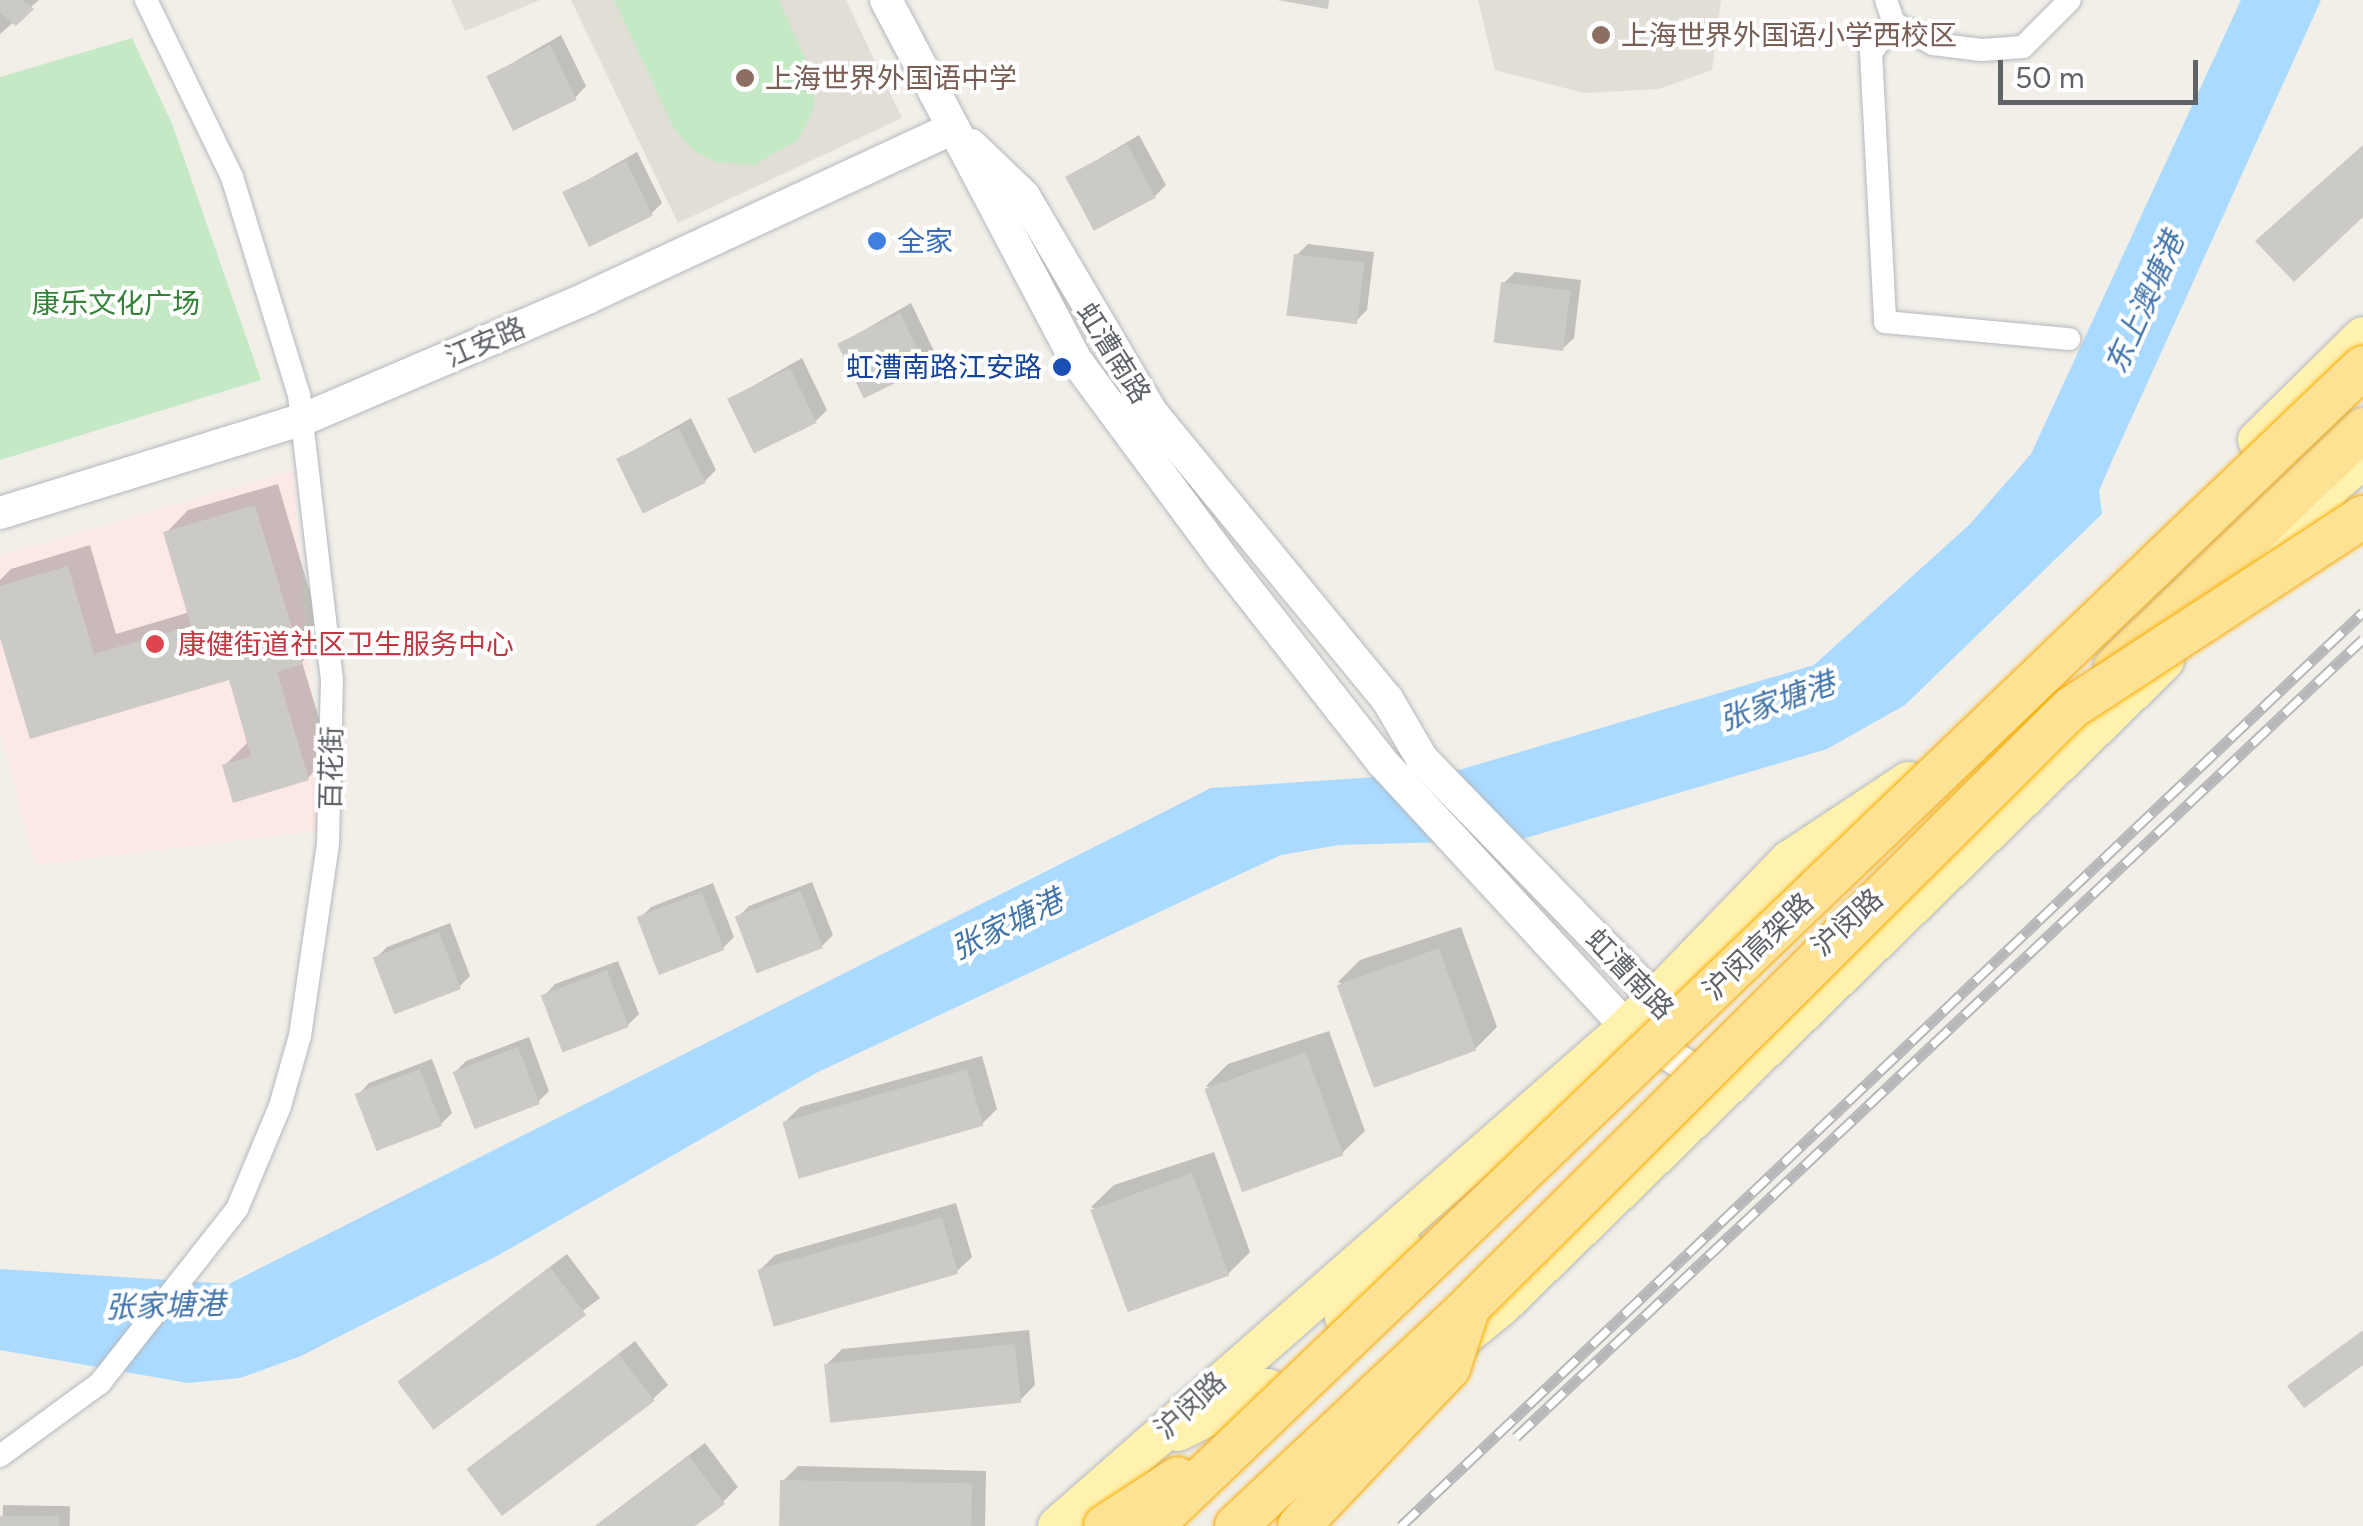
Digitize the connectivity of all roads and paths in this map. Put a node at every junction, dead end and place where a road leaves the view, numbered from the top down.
1 (146, 0) edge
2 (886, 0) edge
3 (1886, 0) edge
4 (2070, 0) edge
5 (1894, 24) junction
6 (953, 128) junction
7 (2363, 336) edge
8 (2070, 338) dead end
9 (2363, 367) edge
10 (304, 419) junction
11 (2363, 429) edge
12 (2363, 459) edge
13 (2330, 490) junction
14 (0, 514) edge
15 (2356, 524) edge
16 (2071, 708) junction
17 (1664, 1006) junction
18 (1635, 1034) junction
19 (1694, 1062) junction
20 (1721, 1089) junction
21 (1464, 1171) junction
22 (1470, 1306) junction
23 (1344, 1317) junction
24 (1268, 1388) junction
25 (1400, 1390) junction
26 (1239, 1443) junction
27 (1140, 1451) junction
28 (0, 1456) edge
29 (1057, 1526) edge
30 (1105, 1526) edge
31 (1127, 1526) edge
32 (1152, 1526) edge
33 (1236, 1526) edge
34 (1256, 1526) edge
35 (1299, 1526) edge

1 - 10 street, 百花街
2 - 6 main road, 虹漕南路
3 - 5 street
4 - 5 street
5 - 8 street
6 - 10 main road, 江安路
6 - 17 main road, 虹漕南路
6 - 18 main road, 虹漕南路
7 - 17 main road, 沪闵路
9 - 26 highway, 沪闵高架路, bridge
10 - 14 main road, 江安路
10 - 28 street, 百花街
11 - 16 highway, 沪闵高架路, bridge
12 - 13 main road, 沪闵路
13 - 19 main road, 沪闵路
13 - 20 main road, 沪闵路
15 - 16 highway, bridge
16 - 22 highway, 沪闵高架路, bridge
17 - 18 main road, 沪闵路
17 - 19 main road, 虹漕南路
18 - 19 main road, 虹漕南路
18 - 21 main road, 沪闵路
18 - 23 main road, 沪闵路
19 - 20 main road, 虹漕南路
19 - 25 main road, 沪闵路
20 - 25 main road, 沪闵路
21 - 23 main road, 沪闵路
21 - 27 main road, 沪闵路
22 - 33 highway, 沪闵高架路, bridge
22 - 35 highway, bridge
23 - 24 main road, 沪闵路
24 - 27 main road
24 - 31 main road, 沪闵路
25 - 34 main road, 沪闵路
26 - 30 highway, bridge
26 - 32 highway, 沪闵高架路, bridge
27 - 29 main road, 沪闵路

